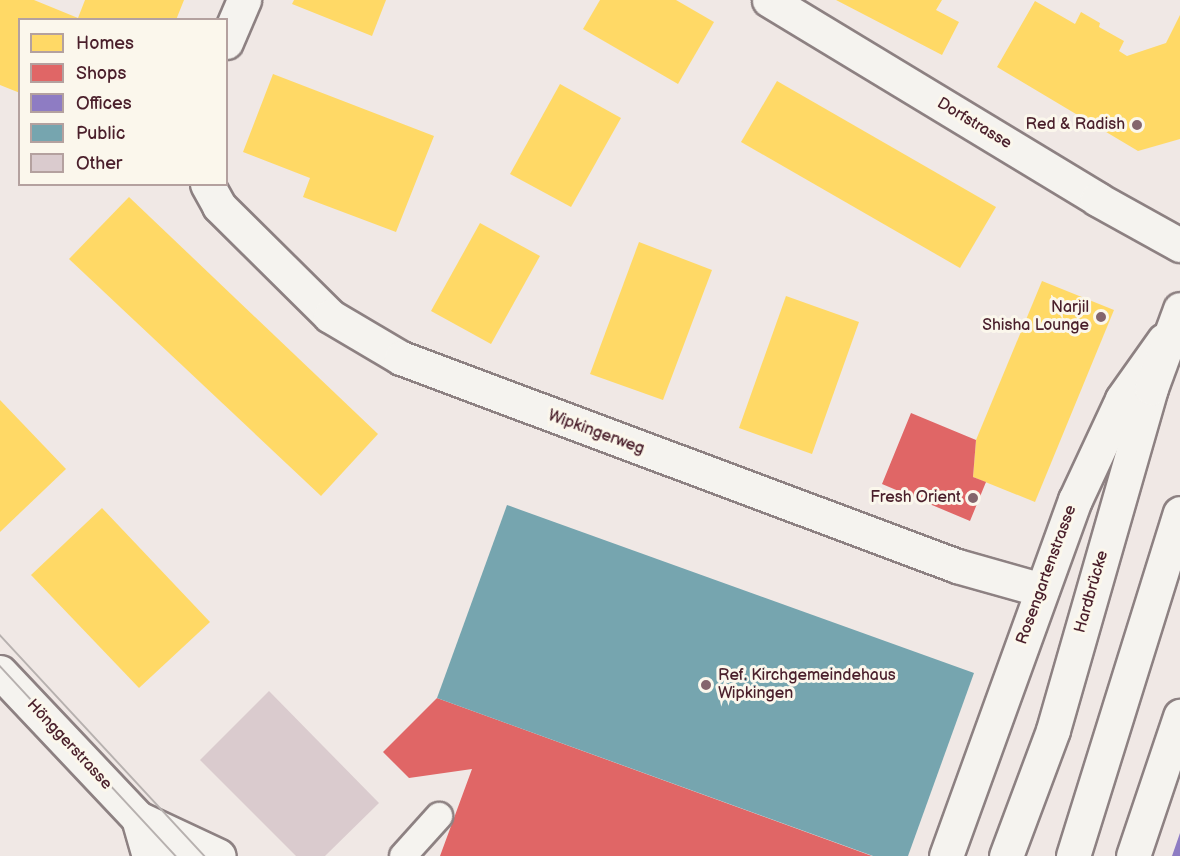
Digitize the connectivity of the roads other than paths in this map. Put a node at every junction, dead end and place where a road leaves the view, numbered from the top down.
1 (244, 0) edge
2 (769, 0) edge
3 (228, 37) edge
4 (208, 186) edge
5 (1180, 245) edge
6 (1177, 318) edge
7 (1180, 513) edge
8 (1042, 590) junction
9 (0, 672) edge
10 (1180, 716) edge
11 (439, 816) dead end
12 (138, 818) junction
13 (149, 856) edge
14 (174, 856) edge
15 (219, 856) edge
16 (403, 856) edge
17 (946, 856) edge
18 (1005, 856) edge
19 (1073, 856) edge
20 (1133, 856) edge

1 - 3 street
2 - 5 street, Dorfstrasse
4 - 8 street, Wipkingerweg
6 - 8 street, Rosengartenstrasse
6 - 18 street, Hardbrücke
7 - 19 street
8 - 17 street, Rosengartenstrasse
9 - 12 street, Hönggerstrasse
10 - 20 street
11 - 16 lane
12 - 13 street
12 - 14 lane
12 - 15 street

